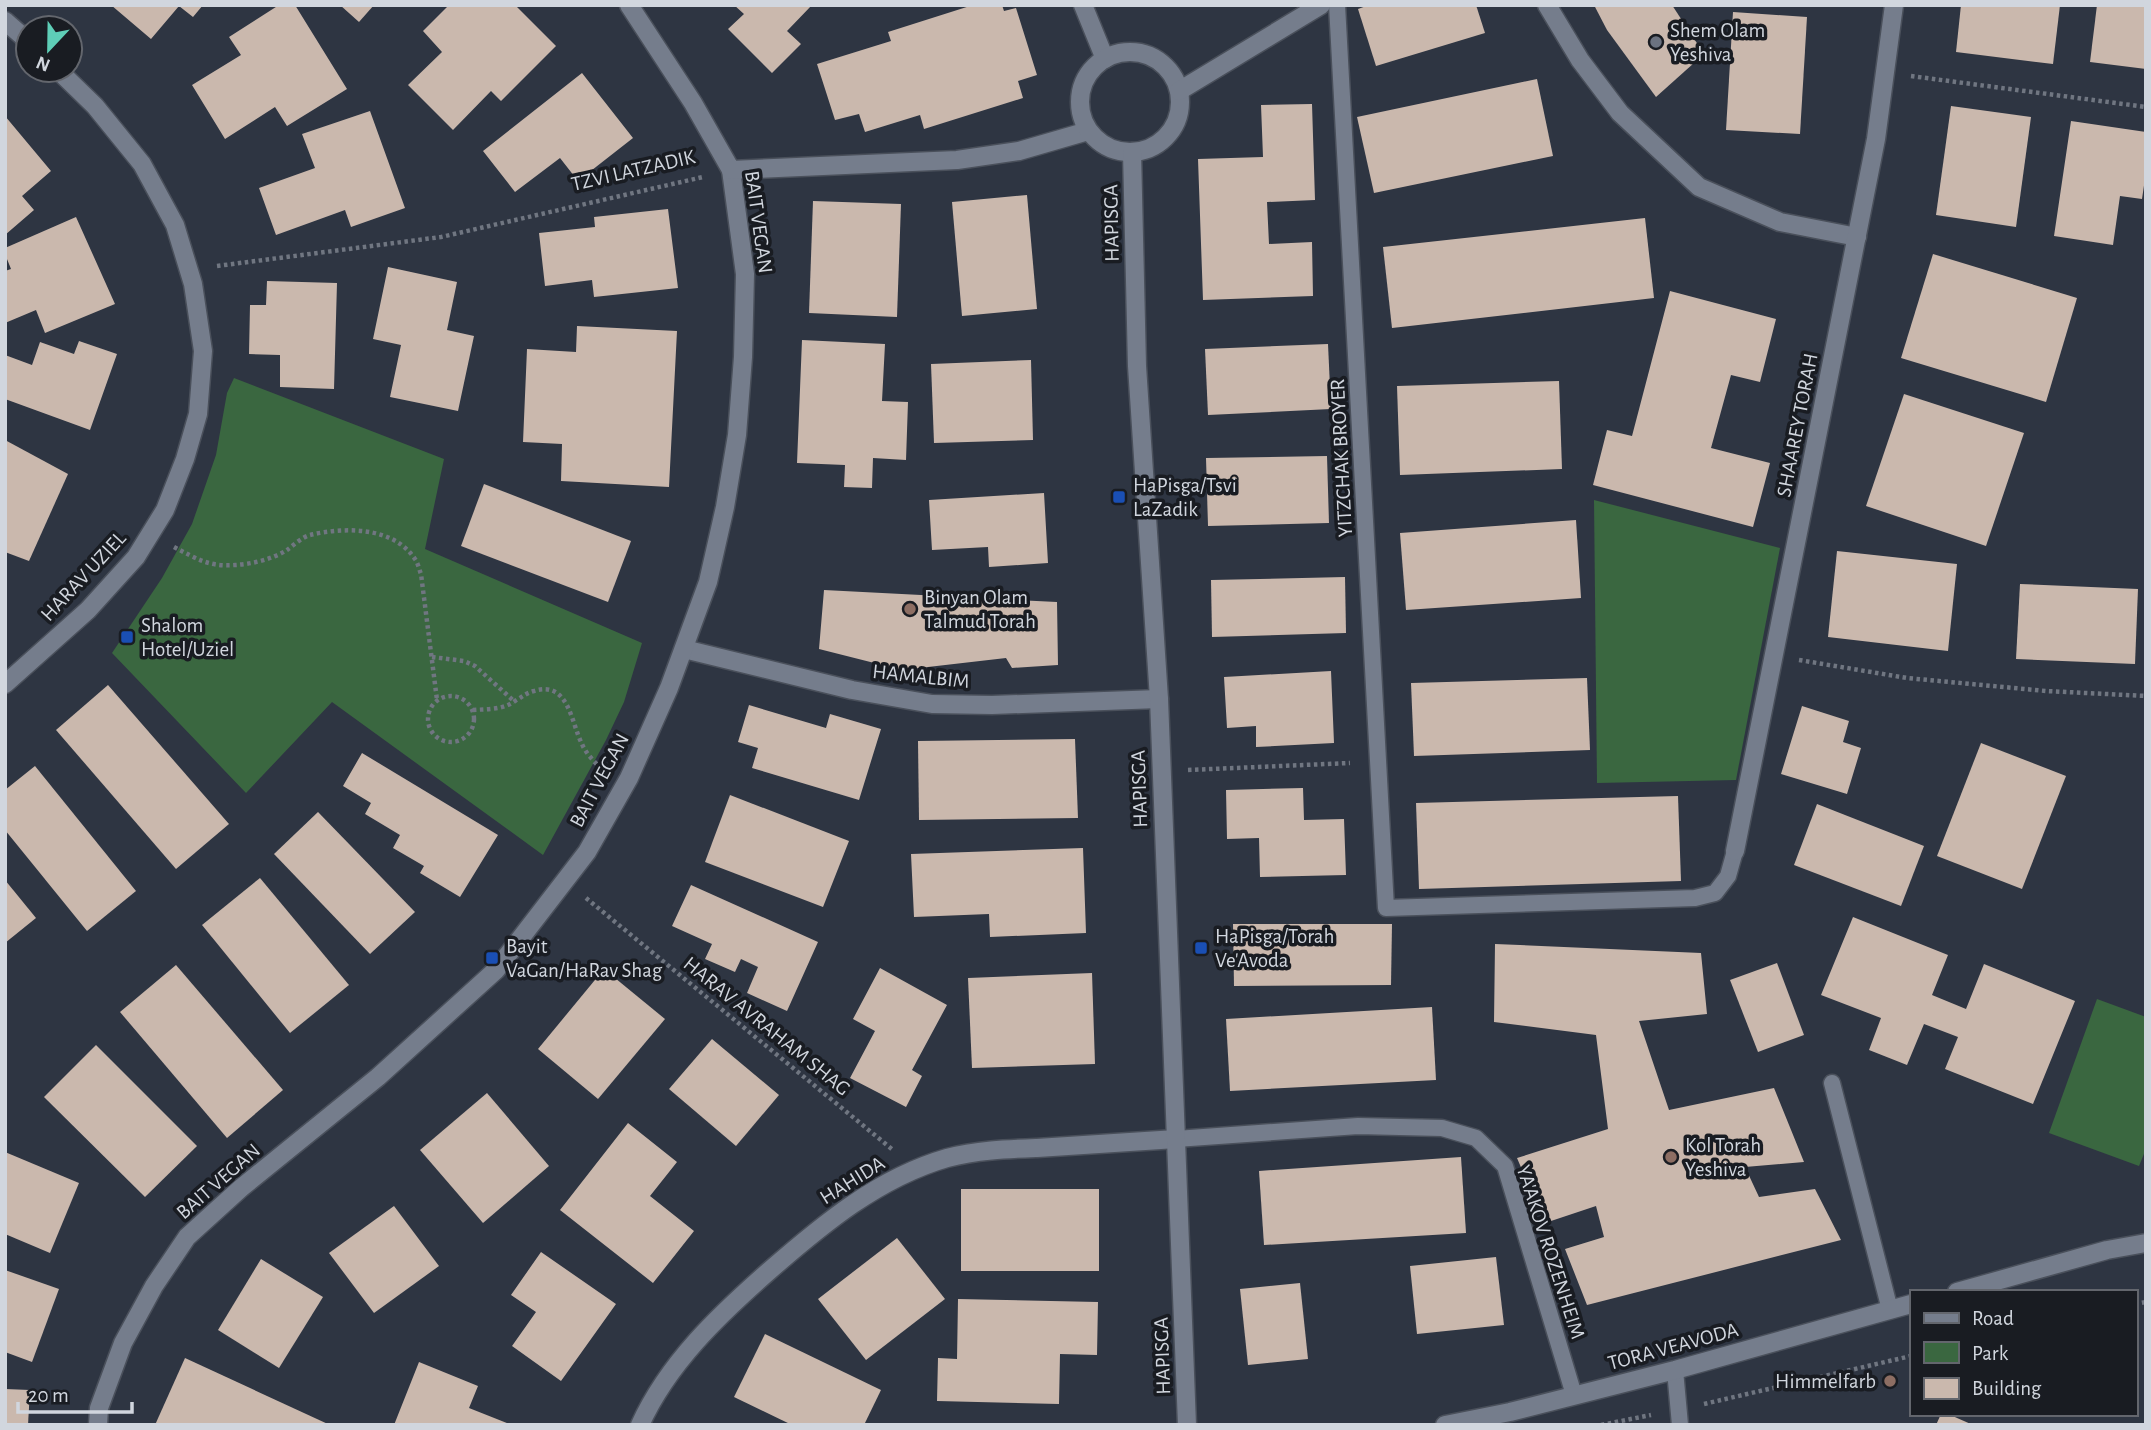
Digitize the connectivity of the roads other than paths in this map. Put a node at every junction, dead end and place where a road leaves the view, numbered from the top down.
1 (629, 5) edge
2 (1083, 5) edge
3 (1321, 5) edge
4 (1337, 5) edge
5 (1547, 5) edge
6 (1894, 5) edge
7 (1105, 58) junction
8 (72, 84) edge
9 (1179, 91) junction
10 (1088, 131) junction
11 (1132, 152) junction
12 (732, 170) junction
13 (1857, 237) junction
14 (684, 649) junction
15 (5, 684) edge
16 (1159, 699) junction
17 (1735, 851) joint
18 (1832, 1083) dead end
19 (1176, 1139) junction
20 (2146, 1243) edge
21 (1964, 1290) edge
22 (1910, 1304) edge
23 (1890, 1310) junction
24 (1675, 1370) junction
25 (1574, 1395) junction
26 (1679, 1417) edge
27 (98, 1425) edge
28 (640, 1425) edge
29 (1187, 1425) edge
30 (1445, 1425) edge

1 - 12 street, BAIT VEGAN
2 - 7 street
3 - 9 street
4 - 17 lane, YITZCHAK BROYER
5 - 13 street
6 - 13 street, SHAAREY TORAH
7 - 9 street
7 - 10 street
8 - 15 street, HARAV UZIEL
9 - 11 street
10 - 11 street
10 - 12 street
11 - 16 street, HAPISGA
12 - 14 street, BAIT VEGAN
13 - 17 street, SHAAREY TORAH
14 - 16 street, HAMALBIM
14 - 27 street, BAIT VEGAN
16 - 19 street, HAPISGA
18 - 23 lane
19 - 25 lane, YA'AKOV ROZENHEIM
19 - 28 street, HAHIDA
19 - 29 street, HAPISGA
20 - 21 street
22 - 23 street, TORA VEAVODA
23 - 24 street, TORA VEAVODA
24 - 25 street, TORA VEAVODA
24 - 26 lane
25 - 30 street, TORA VEAVODA

